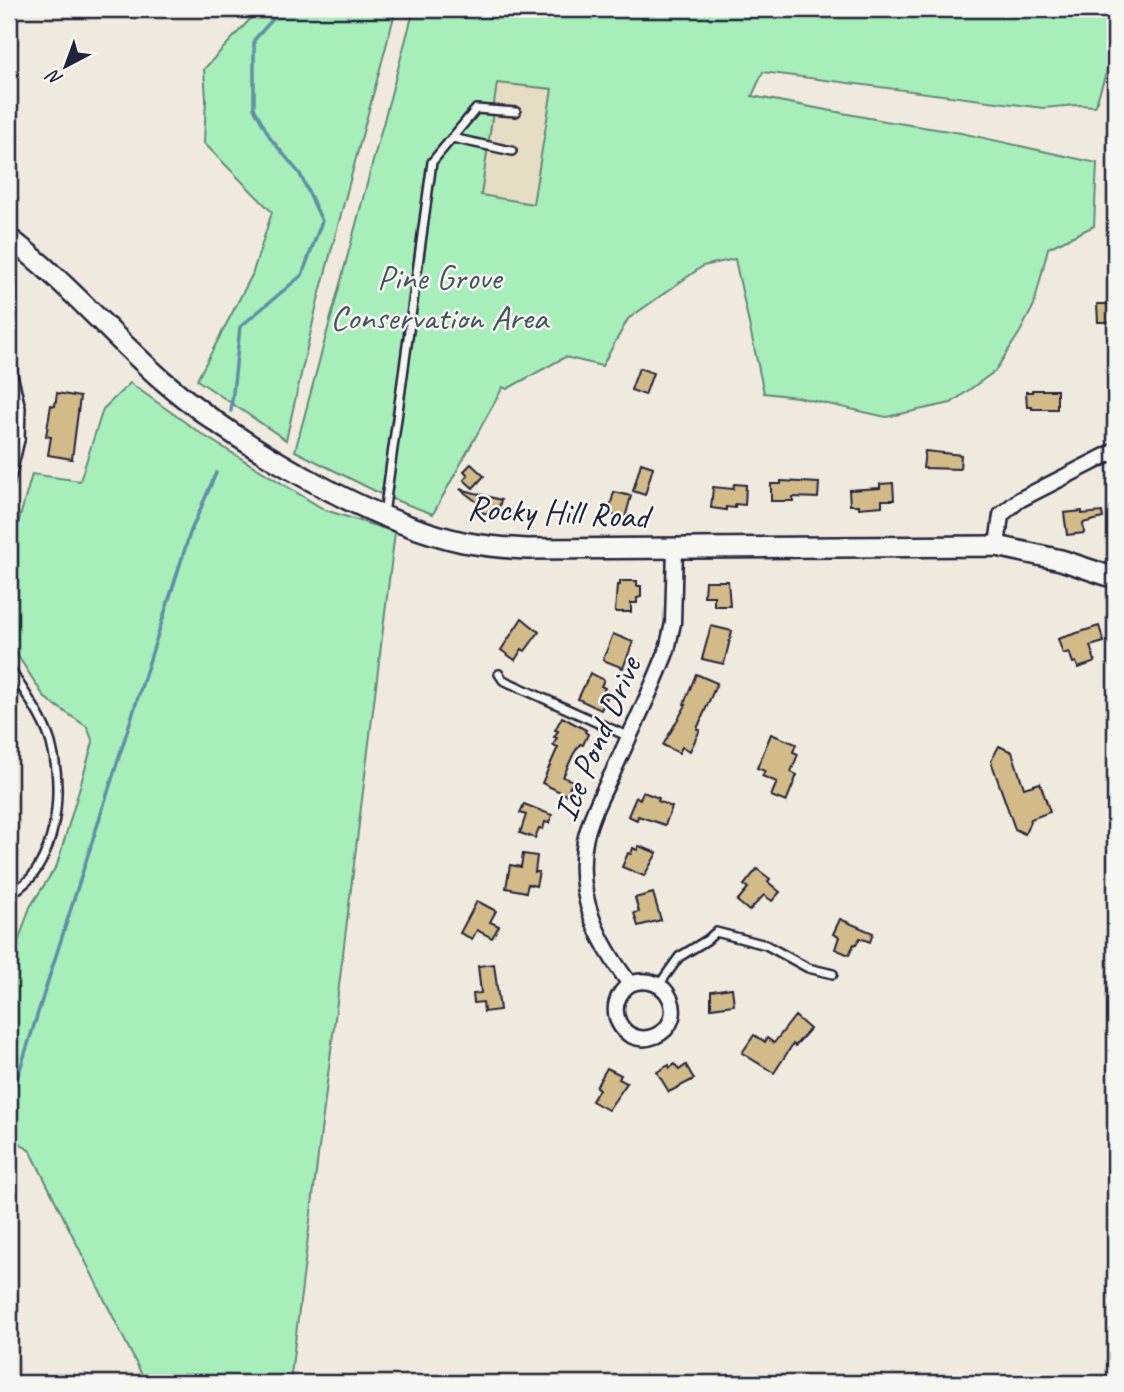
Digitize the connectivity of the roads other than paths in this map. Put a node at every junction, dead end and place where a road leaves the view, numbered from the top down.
1 (516, 111) dead end
2 (452, 138) junction
3 (512, 151) dead end
4 (9, 238) edge
5 (9, 358) edge
6 (9, 387) edge
7 (17, 393) junction
8 (9, 431) edge
9 (20, 440) junction
10 (1115, 451) edge
11 (9, 481) edge
12 (383, 515) junction
13 (997, 546) junction
14 (675, 548) junction
15 (1115, 578) edge
16 (9, 667) edge
17 (499, 674) dead end
18 (629, 737) junction
19 (9, 896) edge
20 (833, 974) dead end
21 (631, 984) junction
22 (659, 985) junction

1 - 2 lane
2 - 3 lane
2 - 12 lane
4 - 12 main road, Rocky Hill Road
5 - 7 lane
6 - 7 lane
7 - 9 lane
8 - 9 lane
9 - 11 lane
10 - 13 street
12 - 14 main road, Rocky Hill Road
13 - 14 main road, Rocky Hill Road
13 - 15 main road, Rocky Hill Road
14 - 18 street, Ice Pond Drive
16 - 19 lane
17 - 18 lane
18 - 21 street, Ice Pond Drive
20 - 22 lane
21 - 22 street
21 - 22 street

